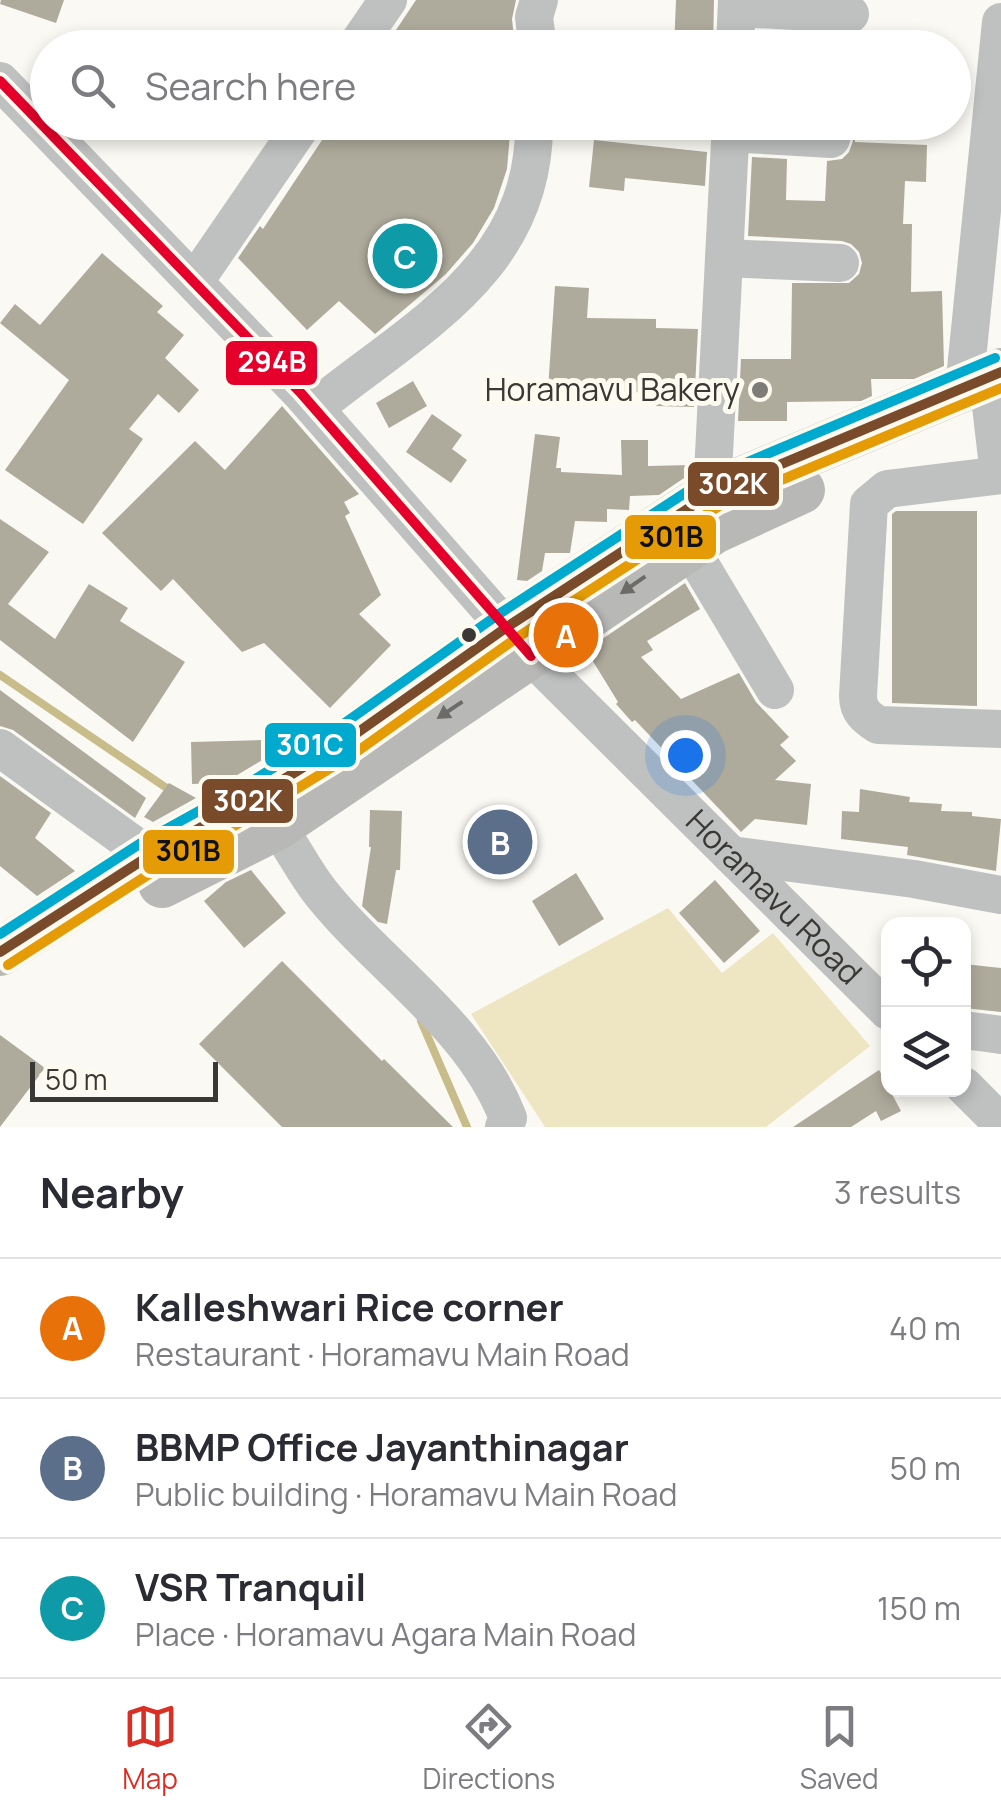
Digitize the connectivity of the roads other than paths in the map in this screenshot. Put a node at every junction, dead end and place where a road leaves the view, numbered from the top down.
1 (388, 0) edge
2 (539, 0) edge
3 (737, 4) edge
4 (850, 14) dead end
5 (1001, 22) edge
6 (368, 30) edge
7 (536, 30) edge
8 (735, 30) edge
9 (0, 81) edge
10 (30, 112) edge
11 (58, 140) edge
12 (292, 140) edge
13 (533, 140) edge
14 (730, 140) edge
15 (724, 258) junction
16 (840, 264) dead end
17 (195, 281) junction
18 (989, 392) edge
19 (315, 408) junction
20 (1000, 475) edge
21 (712, 494) junction
22 (689, 546) junction
23 (519, 641) junction
24 (775, 690) dead end
25 (1001, 729) edge
26 (0, 748) edge
27 (237, 830) junction
28 (731, 855) junction
29 (149, 856) junction
30 (1001, 895) edge
31 (8, 935) edge
32 (0, 980) edge
33 (884, 1007) edge
34 (971, 1031) edge
35 (1001, 1035) edge
36 (971, 1093) edge
37 (1001, 1123) edge
38 (510, 1124) edge

1 - 6 street
2 - 7 street
3 - 4 street
3 - 8 street
5 - 18 street
9 - 10 street, Horamavu Road
11 - 17 street, Horamavu Road
12 - 17 street
13 - 19 street
14 - 15 street
15 - 16 street
15 - 21 street
17 - 19 street, Horamavu Road
18 - 20 street
18 - 21 main road
18 - 22 main road
19 - 23 street, Horamavu Road
20 - 25 street
21 - 23 main road
22 -> 23 main road
22 - 24 street
23 - 27 main road
23 - 28 street, Horamavu Road
26 - 29 street
27 - 29 main road
27 - 32 main road
27 - 38 street
28 - 30 street
28 - 33 street, Horamavu Road
29 - 31 main road
34 - 35 street
36 - 37 street

